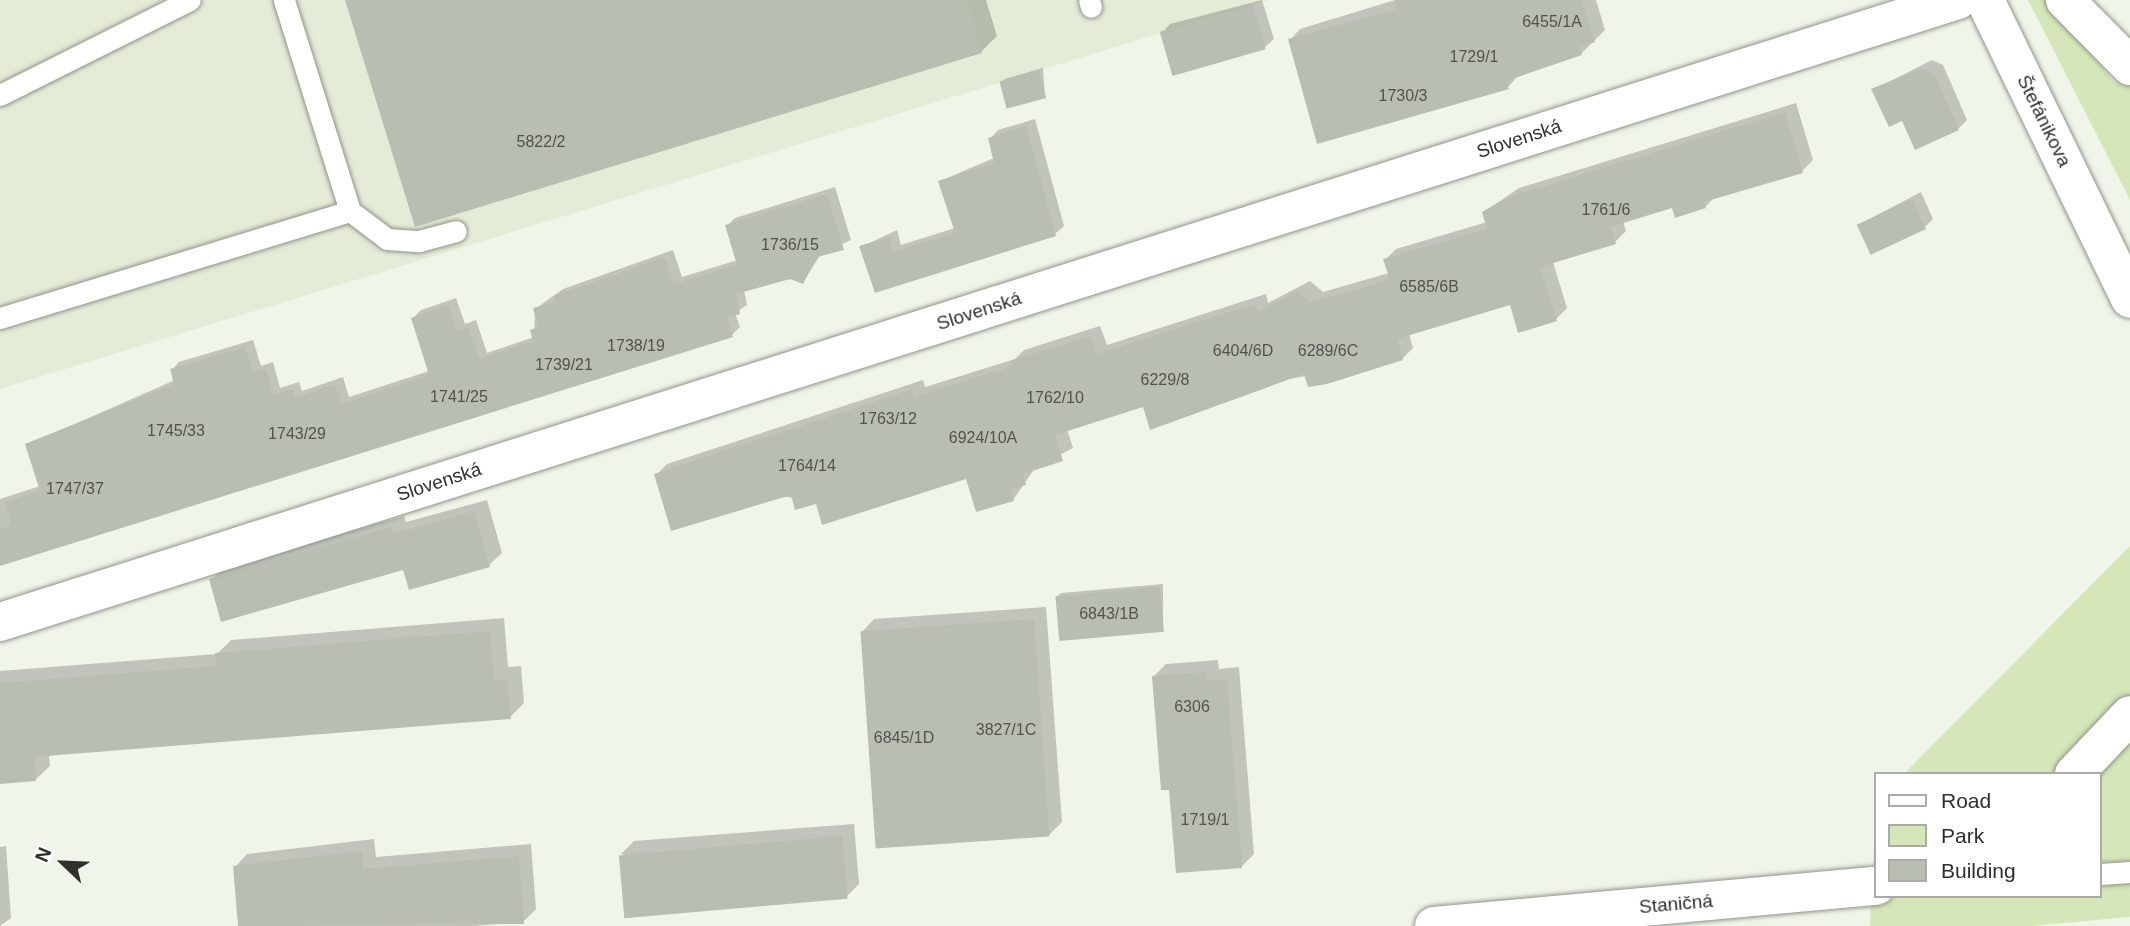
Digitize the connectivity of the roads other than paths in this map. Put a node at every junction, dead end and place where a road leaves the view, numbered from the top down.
1 (190, 0) edge
2 (284, 0) edge
3 (1958, 0) edge
4 (1985, 0) edge
5 (2065, 0) edge
6 (2126, 64) edge
7 (0, 95) edge
8 (350, 211) junction
9 (456, 231) dead end
10 (2130, 299) edge
11 (0, 318) edge
12 (0, 622) edge
13 (2130, 715) edge
14 (2076, 772) edge
15 (2130, 872) edge
16 (2102, 874) edge
17 (1874, 886) edge
18 (1434, 926) edge

1 - 7 lane
2 - 8 lane
3 - 12 street, Slovenská
4 - 10 street, Štefánikova
5 - 6 street
8 - 9 lane
8 - 11 lane
13 - 14 street
15 - 16 lane
17 - 18 street, Staničná

